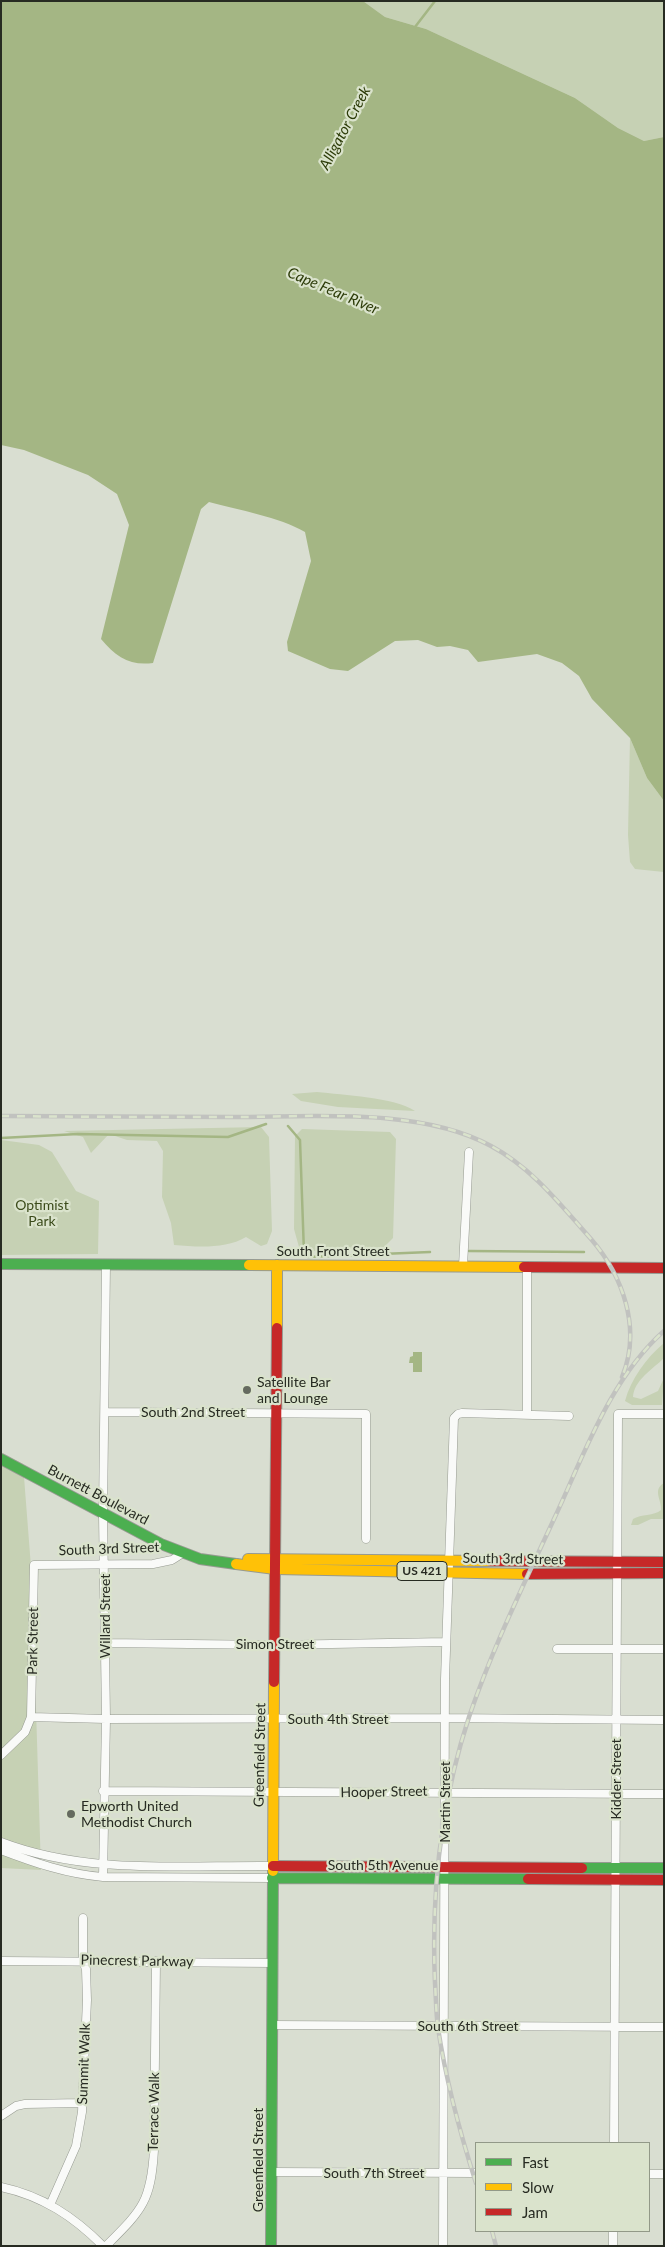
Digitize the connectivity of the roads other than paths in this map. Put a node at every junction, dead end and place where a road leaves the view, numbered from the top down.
1 (469, 1152) dead end
2 (1, 1264) edge
3 (106, 1264) junction
4 (277, 1265) junction
5 (463, 1266) junction
6 (527, 1266) junction
7 (664, 1268) edge
8 (105, 1412) junction
9 (276, 1412) junction
10 (527, 1413) junction
11 (664, 1414) edge
12 (569, 1416) dead end
13 (1, 1459) edge
14 (104, 1514) junction
15 (366, 1539) dead end
16 (182, 1554) junction
17 (450, 1560) junction
18 (618, 1561) junction
19 (664, 1562) edge
20 (276, 1564) junction
21 (34, 1565) joint
22 (105, 1565) junction
23 (448, 1572) junction
24 (618, 1572) junction
25 (664, 1573) edge
26 (446, 1642) junction
27 (105, 1643) junction
28 (274, 1645) junction
29 (557, 1649) dead end
30 (617, 1649) junction
31 (664, 1649) edge
32 (31, 1717) junction
33 (445, 1718) junction
34 (106, 1719) junction
35 (275, 1720) junction
36 (616, 1720) junction
37 (664, 1720) edge
38 (1, 1755) edge
39 (103, 1791) junction
40 (445, 1792) junction
41 (274, 1793) junction
42 (616, 1794) junction
43 (664, 1794) edge
44 (1, 1842) edge
45 (1, 1850) edge
46 (103, 1865) junction
47 (273, 1866) junction
48 (445, 1867) junction
49 (616, 1868) junction
50 (664, 1868) edge
51 (103, 1877) junction
52 (272, 1878) junction
53 (445, 1879) junction
54 (616, 1880) junction
55 (664, 1880) edge
56 (83, 1918) dead end
57 (1, 1961) edge
58 (83, 1961) junction
59 (156, 1962) junction
60 (273, 1963) junction
61 (272, 2025) junction
62 (444, 2026) junction
63 (615, 2027) junction
64 (664, 2027) edge
65 (82, 2103) junction
66 (1, 2116) edge
67 (614, 2142) edge
68 (272, 2172) junction
69 (443, 2173) junction
70 (475, 2173) edge
71 (650, 2174) edge
72 (664, 2174) edge
73 (1, 2188) edge
74 (50, 2205) junction
75 (613, 2232) edge
76 (105, 2246) edge
77 (271, 2246) edge
78 (442, 2246) edge
79 (613, 2246) edge

1 - 5 street
2 - 3 main road, South Front Street
3 - 4 main road, South Front Street
3 - 8 street, Willard Street
4 - 5 main road, South Front Street
4 - 9 main road, Greenfield Street
5 - 6 main road, South Front Street
6 - 7 main road, South Front Street
6 - 10 street
8 - 9 street, South 2nd Street
8 - 14 street, Willard Street
9 - 15 street, South 2nd Street
9 - 20 main road, Greenfield Street
10 - 12 street
10 - 17 street, Martin Street
11 - 18 street, Kidder Street
13 - 14 main road, Burnett Boulevard / US 421
14 - 16 main road, Burnett Boulevard / US 421
14 - 22 street, Willard Street
16 - 20 main road, South 3rd Street / US 421
16 - 22 street, South 3rd Street
17 - 18 main road, South 3rd Street / US 421
17 - 20 main road, South 3rd Street / US 421
17 - 23 street, Martin Street
18 - 19 main road, South 3rd Street / US 421
18 - 24 street, Kidder Street
20 - 23 main road, South 3rd Street / US 421
20 - 28 main road, Greenfield Street
21 - 22 street, South 3rd Street
21 - 32 street, Park Street
22 - 27 street, Willard Street
23 - 24 main road, South 3rd Street / US 421
23 - 26 street, Martin Street
24 - 25 main road, South 3rd Street / US 421
24 - 30 street, Kidder Street
26 - 28 street, Simon Street
26 - 33 street, Martin Street
27 - 28 street, Simon Street
27 - 34 street, Willard Street
28 - 35 main road, Greenfield Street
29 - 30 street
30 - 31 street
30 - 36 street, Kidder Street
32 - 34 street, South 4th Street
32 - 38 street
33 - 35 street, South 4th Street
33 - 36 street, South 4th Street
33 - 40 street, Martin Street
34 - 35 street, South 4th Street
34 - 39 street, Willard Street
35 - 41 main road, Greenfield Street
36 - 37 street, South 4th Street
36 - 42 street, Kidder Street
39 - 41 street, Hooper Street
39 - 46 street, Willard Street
40 - 41 street, Hooper Street
40 - 42 street, Hooper Street
40 - 48 street, Martin Street
41 - 47 main road, Greenfield Street
42 - 43 street, Hooper Street
42 - 49 street, Kidder Street
44 - 46 street, South 5th Avenue
45 - 51 street, South 5th Avenue
46 - 47 street, South 5th Avenue
46 - 51 street, Willard Street
47 - 48 main road, South 5th Avenue
47 - 52 main road, Greenfield Street
48 - 49 main road, South 5th Avenue
48 - 53 street, Martin Street
49 - 50 main road, South 5th Avenue
49 - 54 street, Kidder Street
51 - 52 street, South 5th Avenue
52 - 53 main road, South 5th Avenue
52 - 60 main road, Greenfield Street
53 - 54 main road, South 5th Avenue
53 - 62 street, Martin Street
54 - 55 main road, South 5th Avenue
54 - 63 street, Kidder Street
56 - 58 street, Summit Walk
57 - 58 street, Pinecrest Parkway
58 - 59 street, Pinecrest Parkway
58 - 65 street, Summit Walk
59 - 60 street, Pinecrest Parkway
59 - 76 street, Terrace Walk
60 - 61 main road, Greenfield Street
61 - 62 street, South 6th Street
61 - 68 main road, Greenfield Street
62 - 63 street, South 6th Street
62 - 69 street, Martin Street
63 - 64 street, South 6th Street
63 - 67 street, Kidder Street
65 - 66 street
65 - 74 street, Summit Walk
68 - 69 street, South 7th Street
68 - 77 main road, Greenfield Street
69 - 70 street, South 7th Street
69 - 78 street, Martin Street
71 - 72 street
73 - 74 street
74 - 76 street
75 - 79 street

